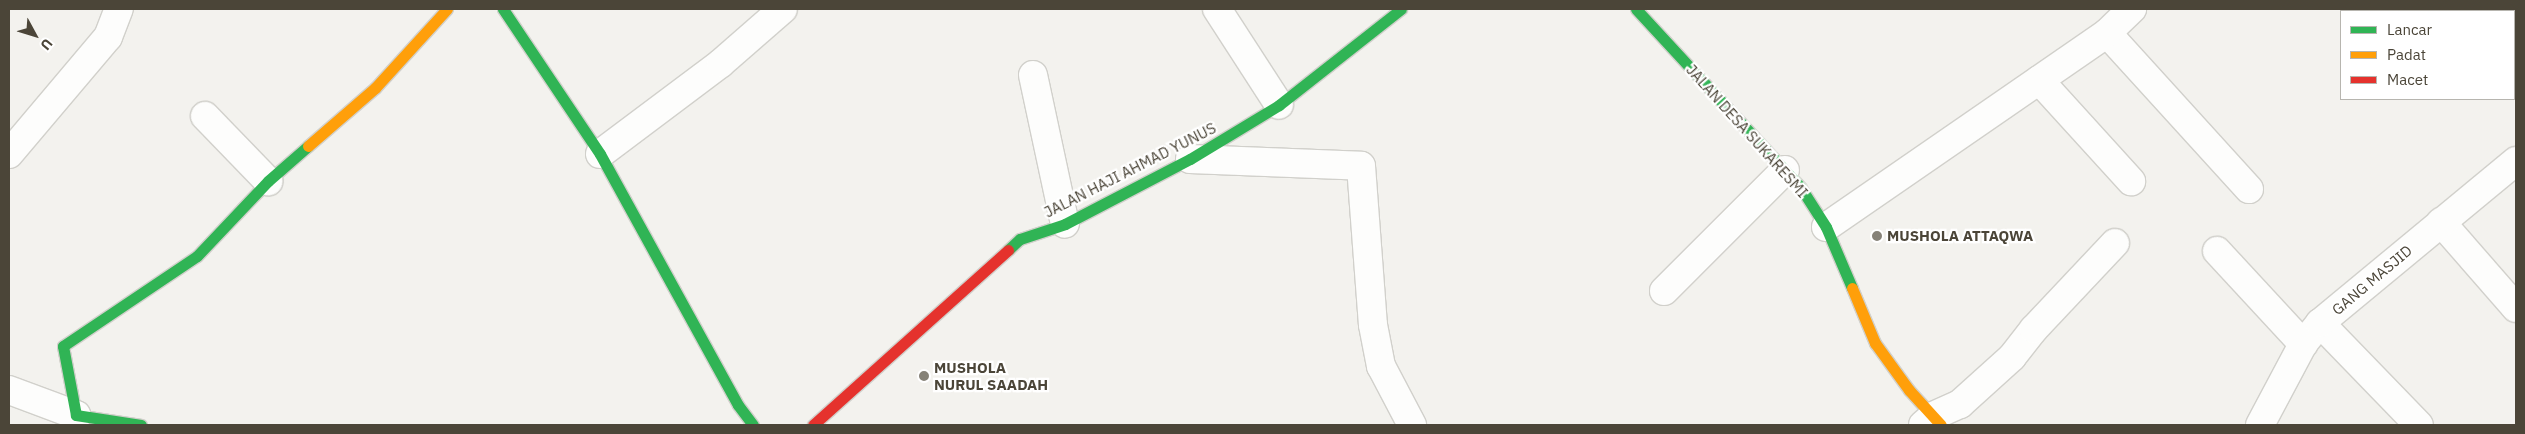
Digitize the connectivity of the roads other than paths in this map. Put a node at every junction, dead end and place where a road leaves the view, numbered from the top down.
1 (119, 9) edge
2 (448, 9) edge
3 (503, 9) edge
4 (782, 9) edge
5 (1217, 9) edge
6 (1401, 9) edge
7 (1636, 9) edge
8 (2132, 9) edge
9 (2107, 33) junction
10 (1033, 75) dead end
11 (2039, 80) junction
12 (1279, 105) junction
13 (205, 116) dead end
14 (9, 154) edge
15 (600, 154) junction
16 (1190, 159) junction
17 (2516, 161) edge
18 (1785, 170) junction
19 (268, 181) junction
20 (2130, 181) dead end
21 (2249, 189) dead end
22 (2441, 222) junction
23 (1065, 224) junction
24 (1826, 227) junction
25 (2115, 243) dead end
26 (2217, 250) dead end
27 (1664, 291) dead end
28 (2516, 308) edge
29 (2320, 323) junction
30 (2302, 344) junction
31 (9, 390) edge
32 (75, 420) edge
33 (1932, 422) edge
34 (141, 425) edge
35 (753, 425) edge
36 (813, 425) edge
37 (1412, 425) edge
38 (2260, 425) edge
39 (2419, 425) edge

1 - 14 street
2 - 19 street
3 - 15 street
4 - 15 street
5 - 12 street
6 - 12 street, JALAN HAJI AHMAD YUNUS
7 - 18 street, JALAN DESA SUKARESMI
8 - 9 street
9 - 11 street
9 - 21 street
10 - 23 street
11 - 20 street
11 - 24 street
12 - 16 street, JALAN HAJI AHMAD YUNUS
13 - 19 street
15 - 35 street
16 - 23 street, JALAN HAJI AHMAD YUNUS
16 - 37 street
17 - 22 street, GANG MASJID
18 - 24 street, JALAN DESA SUKARESMI
18 - 27 street
19 - 32 street
22 - 28 street
22 - 29 street, GANG MASJID
23 - 36 street, JALAN HAJI AHMAD YUNUS
24 - 33 street, JALAN DESA SUKARESMI
25 - 33 street
26 - 30 street
29 - 30 street, GANG MASJID
29 - 39 street
30 - 38 street, GANG MASJID
31 - 32 street
32 - 34 street

